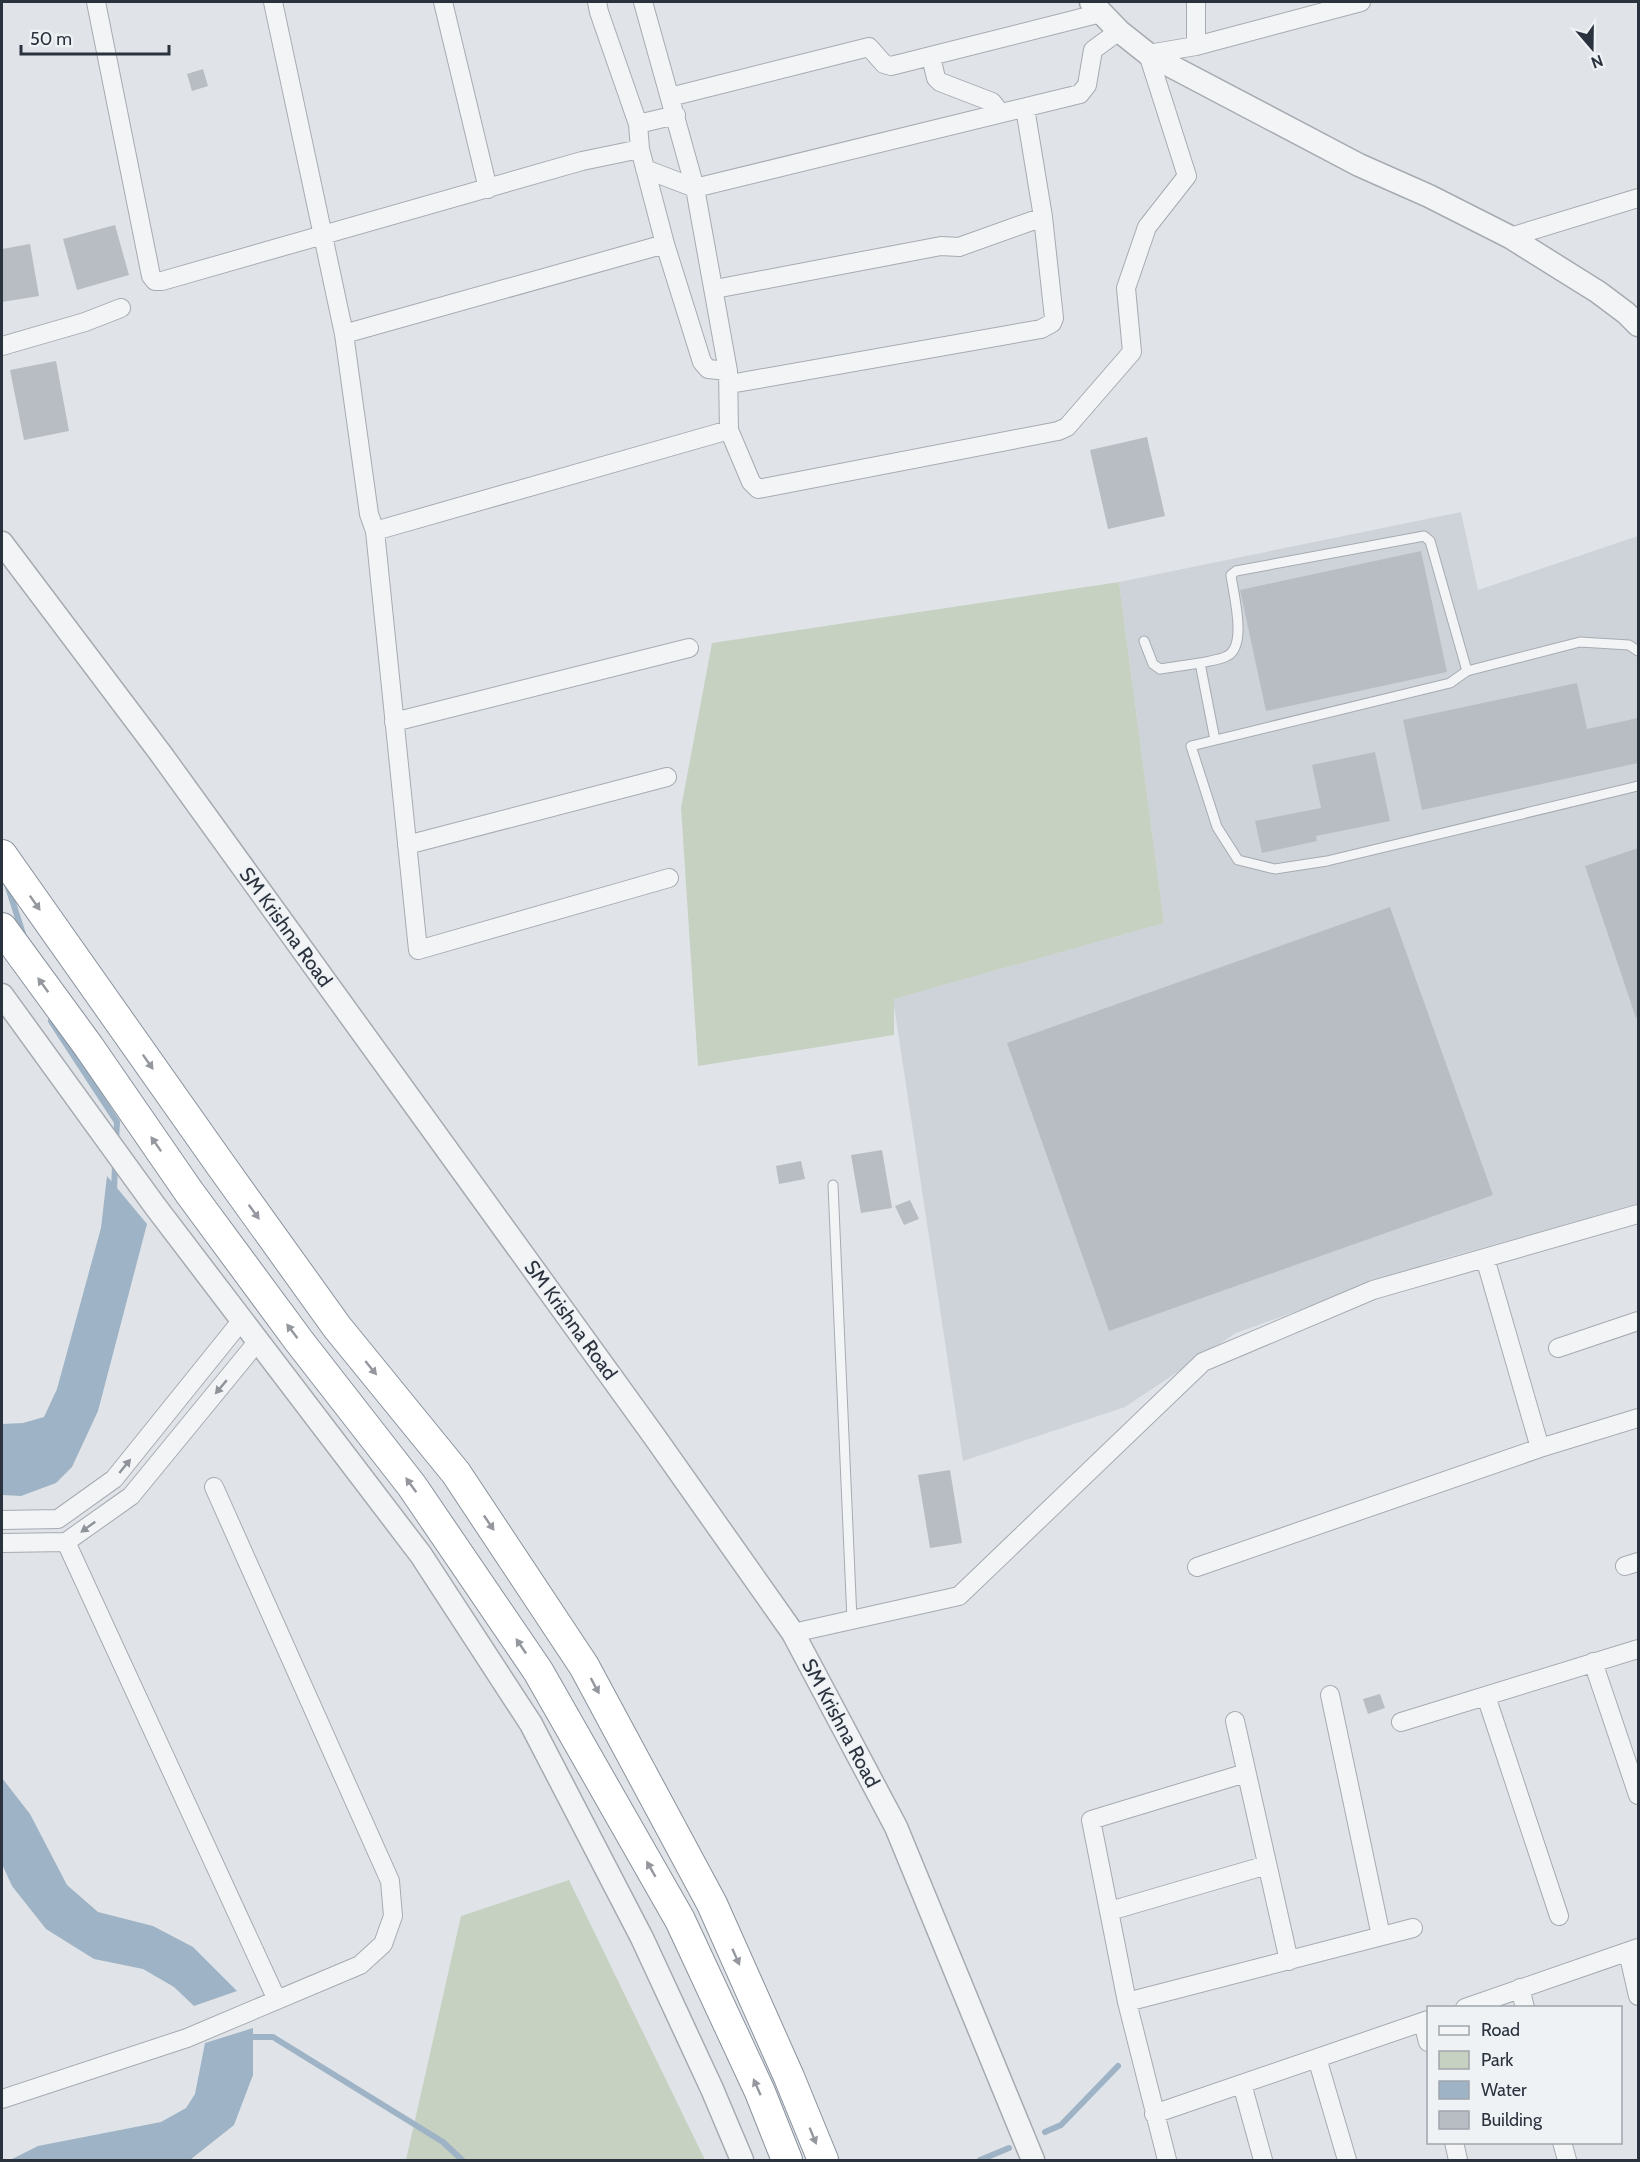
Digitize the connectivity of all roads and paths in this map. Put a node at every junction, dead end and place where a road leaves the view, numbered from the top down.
1 (96, 2) edge
2 (273, 2) edge
3 (443, 2) edge
4 (597, 2) edge
5 (643, 2) edge
6 (1196, 2) edge
7 (1361, 2) edge
8 (1096, 7) edge
9 (1301, 10) edge
10 (1119, 31) junction
11 (1196, 46) junction
12 (1148, 54) junction
13 (931, 57) junction
14 (670, 97) junction
15 (1025, 108) junction
16 (1000, 112) junction
17 (676, 115) junction
18 (638, 124) junction
19 (640, 149) junction
20 (645, 169) junction
21 (695, 188) junction
22 (488, 189) junction
23 (1638, 198) edge
24 (1043, 217) junction
25 (323, 237) junction
26 (1510, 237) junction
27 (666, 244) junction
28 (715, 288) junction
29 (122, 308) dead end
30 (1638, 326) edge
31 (344, 334) junction
32 (2, 346) edge
33 (729, 377) junction
34 (729, 430) junction
35 (375, 531) junction
36 (2, 543) edge
37 (1144, 641) dead end
38 (689, 648) dead end
39 (1638, 651) edge
40 (1200, 663) junction
41 (1467, 670) junction
42 (394, 722) junction
43 (1215, 740) junction
44 (667, 777) dead end
45 (1638, 786) edge
46 (407, 845) junction
47 (2, 855) edge
48 (669, 878) dead end
49 (2, 928) edge
50 (2, 995) edge
51 (833, 1185) dead end
52 (1638, 1214) edge
53 (1485, 1258) junction
54 (242, 1320) junction
55 (1638, 1321) edge
56 (258, 1341) junction
57 (1558, 1348) dead end
58 (1638, 1418) edge
59 (1540, 1448) junction
60 (214, 1487) dead end
61 (2, 1520) edge
62 (66, 1542) junction
63 (2, 1543) edge
64 (1197, 1567) dead end
65 (852, 1620) junction
66 (792, 1633) junction
67 (1638, 1649) edge
68 (1593, 1662) junction
69 (1330, 1695) dead end
70 (1486, 1696) junction
71 (1234, 1721) dead end
72 (1401, 1722) dead end
73 (1246, 1773) junction
74 (1638, 1795) edge
75 (1267, 1865) junction
76 (1110, 1911) junction
77 (1559, 1916) dead end
78 (1413, 1928) dead end
79 (1382, 1936) junction
80 (1633, 1950) edge
81 (1289, 1961) junction
82 (1520, 1988) junction
83 (1638, 1996) edge
84 (277, 2000) junction
85 (1128, 2002) junction
86 (1468, 2006) edge
87 (1525, 2006) edge
88 (1426, 2021) edge
89 (1317, 2058) junction
90 (1242, 2084) junction
91 (2, 2099) edge
92 (1154, 2114) junction
93 (1454, 2144) edge
94 (1563, 2144) edge
95 (742, 2160) edge
96 (787, 2160) edge
97 (823, 2160) edge
98 (1033, 2160) edge
99 (1167, 2160) edge
100 (1263, 2160) edge
101 (1347, 2160) edge
102 (1458, 2160) edge
103 (1567, 2160) edge

1 - 25 street
2 - 25 street
3 - 22 street
4 - 18 street
5 - 14 street
6 - 11 street
7 - 9 street
8 - 10 street
8 - 13 street
9 - 11 street
10 - 12 street
10 - 15 street
11 - 12 street
12 - 26 street
12 - 34 street
13 - 14 street
13 - 16 street
14 - 17 street
15 - 16 street
15 - 24 street
16 - 21 street
17 - 18 street
17 - 21 street
18 - 19 street
19 - 20 street
19 - 22 street
20 - 21 street
20 - 27 street
21 - 28 street
22 - 25 street
23 - 26 street
24 - 28 street
24 - 33 street
25 - 31 street
26 - 30 street
27 - 31 street
27 - 33 street
28 - 33 street
29 - 32 street
31 - 35 street
33 - 34 street
34 - 35 street
35 - 42 street
36 - 66 street, SM Krishna Road
37 - 40 lane
38 - 42 street
39 - 41 lane
40 - 41 lane
40 - 43 lane
41 - 43 lane
42 - 46 street
43 - 45 lane
44 - 46 street
46 - 48 street
47 -> 97 highway
96 -> 49 highway
50 - 54 street
51 - 65 lane
52 - 53 street
53 - 59 street
53 - 65 street
54 - 56 street
61 -> 54 street
55 - 57 street
56 -> 62 street
56 - 95 street
58 - 59 street
59 - 64 street
60 - 84 street
62 - 63 street
62 - 84 street
65 - 66 street
66 - 98 street, SM Krishna Road
67 - 68 street
68 - 70 street
68 - 74 street
69 - 79 street
70 - 72 street
70 - 77 street
71 - 73 street
73 - 75 street
73 - 76 street
75 - 76 street
75 - 81 street
76 - 85 street
78 - 79 street
79 - 81 street
80 - 82 street
80 - 83 street
81 - 85 street
82 - 86 street
82 - 87 street
84 - 91 street
85 - 92 street
88 - 89 street
89 - 90 street
89 - 101 street
90 - 92 street
90 - 100 street
92 - 99 street
93 - 102 street
94 - 103 street

